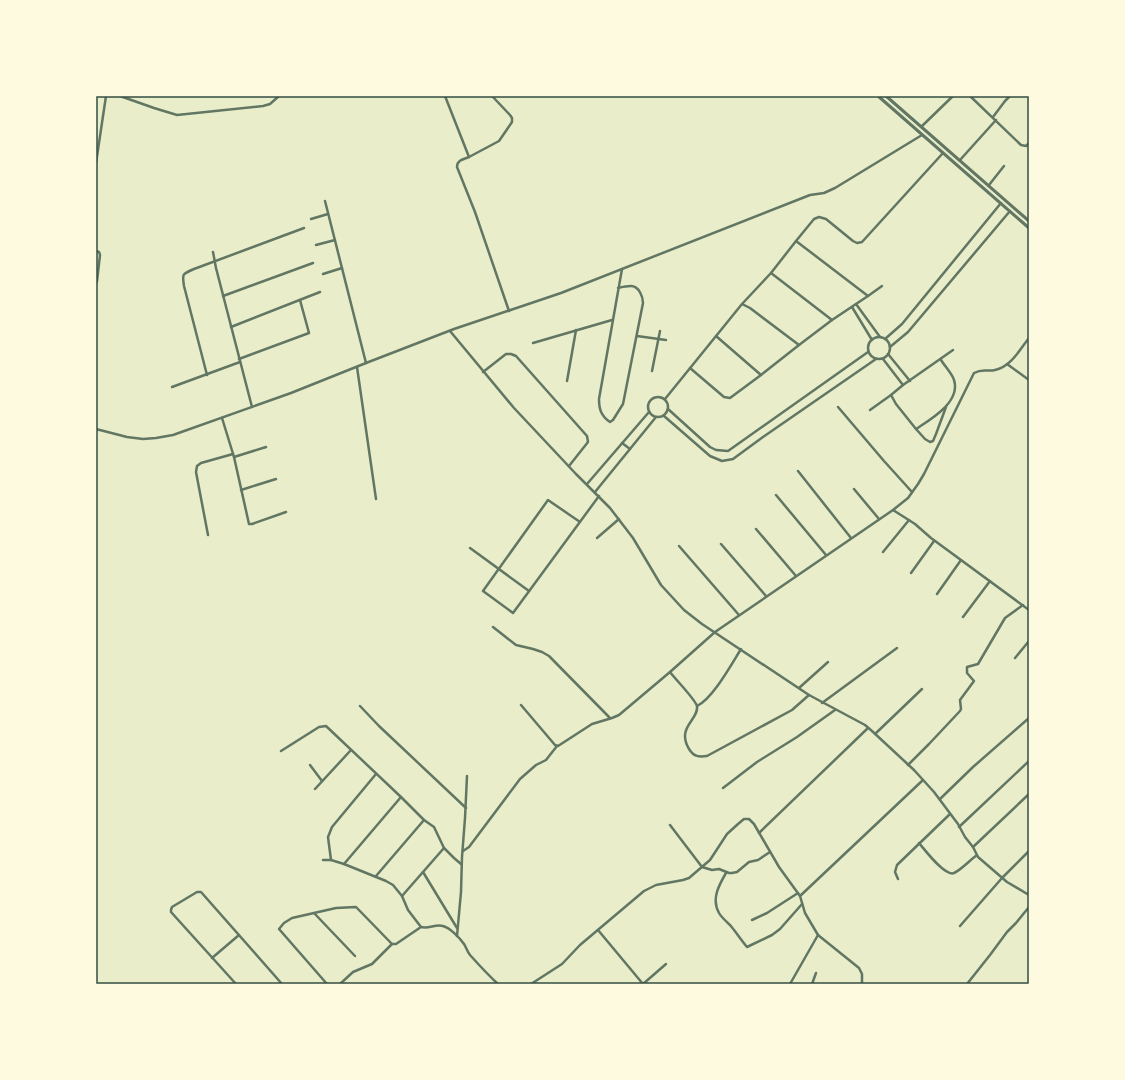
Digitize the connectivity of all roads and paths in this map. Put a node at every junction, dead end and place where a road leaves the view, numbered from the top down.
1 (106, 96) edge
2 (120, 96) edge
3 (280, 96) edge
4 (445, 96) edge
5 (492, 96) edge
6 (878, 96) edge
7 (886, 96) edge
8 (954, 96) edge
9 (970, 96) edge
10 (1010, 96) edge
11 (993, 117) junction
12 (996, 120) junction
13 (921, 127) junction
14 (922, 135) junction
15 (1029, 143) edge
16 (943, 153) junction
17 (470, 157) junction
18 (960, 160) junction
19 (96, 163) edge
20 (1004, 166) dead end
21 (989, 185) junction
22 (325, 201) dead end
23 (1001, 203) junction
24 (1010, 211) junction
25 (328, 214) junction
26 (311, 219) dead end
27 (1029, 221) edge
28 (304, 228) dead end
29 (1029, 228) edge
30 (335, 240) junction
31 (796, 241) junction
32 (316, 245) dead end
33 (96, 251) edge
34 (213, 252) dead end
35 (215, 261) junction
36 (313, 263) dead end
37 (342, 268) junction
38 (622, 269) junction
39 (771, 273) junction
40 (323, 274) dead end
41 (96, 284) edge
42 (882, 286) dead end
43 (618, 288) junction
44 (320, 292) dead end
45 (223, 296) junction
46 (868, 296) junction
47 (300, 300) junction
48 (742, 304) junction
49 (856, 304) junction
50 (852, 307) junction
51 (509, 311) junction
52 (612, 320) junction
53 (832, 320) junction
54 (231, 327) junction
55 (576, 330) junction
56 (450, 331) junction
57 (660, 332) dead end
58 (637, 336) junction
59 (716, 336) junction
60 (880, 337) junction
61 (1029, 338) edge
62 (659, 339) junction
63 (885, 339) junction
64 (666, 340) dead end
65 (872, 340) junction
66 (533, 343) dead end
67 (799, 345) junction
68 (890, 347) junction
69 (953, 350) dead end
70 (868, 352) junction
71 (888, 354) junction
72 (876, 359) junction
73 (883, 359) junction
74 (240, 360) junction
75 (941, 360) junction
76 (366, 363) junction
77 (1008, 364) junction
78 (357, 367) junction
79 (690, 368) junction
80 (652, 371) dead end
81 (483, 372) junction
82 (207, 374) junction
83 (761, 375) junction
84 (1029, 380) edge
85 (567, 381) dead end
86 (910, 381) junction
87 (903, 385) junction
88 (172, 387) dead end
89 (891, 395) junction
90 (665, 399) junction
91 (252, 407) junction
92 (838, 407) dead end
93 (946, 407) junction
94 (668, 409) junction
95 (870, 410) dead end
96 (649, 412) junction
97 (664, 416) junction
98 (656, 417) junction
99 (222, 418) junction
100 (916, 428) junction
101 (96, 430) edge
102 (697, 434) junction
103 (692, 440) junction
104 (622, 443) junction
105 (266, 447) dead end
106 (630, 449) junction
107 (234, 456) junction
108 (569, 466) junction
109 (798, 471) dead end
110 (276, 480) dead end
111 (587, 484) junction
112 (854, 489) dead end
113 (242, 490) junction
114 (594, 492) junction
115 (912, 492) junction
116 (776, 495) dead end
117 (599, 496) junction
118 (376, 499) dead end
119 (892, 510) junction
120 (286, 512) dead end
121 (618, 519) junction
122 (878, 519) junction
123 (909, 520) junction
124 (580, 522) junction
125 (756, 529) dead end
126 (208, 536) dead end
127 (596, 538) dead end
128 (851, 538) junction
129 (934, 540) junction
130 (721, 544) dead end
131 (679, 546) dead end
132 (470, 548) dead end
133 (883, 552) dead end
134 (826, 555) junction
135 (961, 560) junction
136 (499, 569) junction
137 (911, 573) dead end
138 (796, 576) junction
139 (990, 581) junction
140 (529, 591) junction
141 (937, 594) dead end
142 (766, 596) junction
143 (1023, 605) junction
144 (1029, 610) edge
145 (739, 615) junction
146 (964, 617) dead end
147 (493, 627) dead end
148 (715, 632) junction
149 (1029, 641) edge
150 (897, 648) dead end
151 (741, 649) junction
152 (1015, 658) dead end
153 (828, 662) dead end
154 (670, 672) junction
155 (799, 688) junction
156 (922, 689) dead end
157 (809, 695) junction
158 (822, 703) junction
159 (521, 705) dead end
160 (360, 706) dead end
161 (697, 706) junction
162 (835, 710) junction
163 (1029, 718) edge
164 (610, 719) junction
165 (868, 728) junction
166 (875, 734) junction
167 (557, 746) junction
168 (351, 750) junction
169 (281, 751) dead end
170 (1029, 761) edge
171 (310, 765) dead end
172 (908, 765) junction
173 (376, 774) junction
174 (467, 776) dead end
175 (923, 780) junction
176 (322, 782) junction
177 (723, 788) dead end
178 (315, 789) dead end
179 (1029, 794) edge
180 (401, 797) junction
181 (940, 799) junction
182 (466, 808) junction
183 (950, 814) junction
184 (424, 820) junction
185 (670, 825) dead end
186 (959, 827) junction
187 (759, 833) junction
188 (919, 843) junction
189 (973, 847) junction
190 (444, 848) junction
191 (463, 851) junction
192 (1029, 851) edge
193 (770, 852) junction
194 (976, 854) junction
195 (323, 860) dead end
196 (331, 860) junction
197 (344, 864) junction
198 (462, 864) junction
199 (702, 867) junction
200 (423, 872) junction
201 (726, 873) junction
202 (376, 876) junction
203 (1002, 878) junction
204 (898, 879) dead end
205 (798, 893) junction
206 (1029, 894) edge
207 (402, 896) junction
208 (800, 896) junction
209 (803, 904) junction
210 (1029, 907) edge
211 (314, 913) junction
212 (752, 920) dead end
213 (960, 926) dead end
214 (421, 927) junction
215 (458, 929) junction
216 (598, 930) junction
217 (239, 935) junction
218 (818, 935) junction
219 (457, 937) junction
220 (392, 944) junction
221 (355, 956) dead end
222 (212, 958) junction
223 (666, 964) dead end
224 (816, 972) dead end
225 (236, 984) edge
226 (282, 984) edge
227 (327, 984) edge
228 (340, 984) edge
229 (498, 984) edge
230 (531, 984) edge
231 (643, 984) edge
232 (790, 984) edge
233 (812, 984) edge
234 (862, 984) edge
235 (967, 984) edge

1 - 19 street
2 - 3 street
4 - 17 street
5 - 17 street
6 - 14 street
7 - 13 street
8 - 13 street
9 - 11 street
10 - 11 street
11 - 12 street
12 - 15 street
12 - 18 street
13 - 18 street
14 - 16 street
14 - 38 street
16 - 23 street
16 - 31 street
17 - 51 street
18 - 21 street
20 - 21 street
21 - 27 street
22 - 25 street
23 - 24 street
23 - 63 street
24 - 29 street
24 - 68 street
25 - 26 street
25 - 30 street
28 - 35 street
30 - 32 street
30 - 37 street
31 - 39 street
31 - 46 street
33 - 41 street
34 - 35 street
35 - 45 street
35 - 82 street
36 - 45 street
37 - 40 street
37 - 76 street
38 - 43 street
38 - 51 street
39 - 48 street
39 - 53 street
42 - 46 street
43 - 52 street
43 - 58 street
44 - 47 street
45 - 54 street
46 - 49 street
47 - 54 street
47 - 74 street
48 - 59 street
48 - 67 street
49 - 50 street
49 - 60 street
50 - 53 street
50 - 65 street
51 - 56 street
52 - 55 street
52 - 58 street
53 - 67 street
54 - 74 street
55 - 66 street
55 - 85 street
56 - 76 street
56 - 81 street
57 - 62 street
58 - 62 street
59 - 79 street
59 - 83 street
60 - 63 street
60 - 65 street
61 - 77 street
62 - 64 street
62 - 80 street
63 - 68 street
65 - 70 street
67 - 83 street
68 - 71 street
69 - 75 street
70 - 72 street
70 - 102 street
71 - 73 street
71 - 86 street
72 - 73 street
72 - 103 street
73 - 87 street
74 - 82 street
74 - 91 street
75 - 86 street
75 - 93 street
76 - 78 street
77 - 84 street
77 - 115 street
78 - 91 street
78 - 118 street
79 - 83 street
79 - 90 street
81 - 108 street
81 - 108 street
82 - 88 street
86 - 87 street
87 - 89 street
89 - 95 street
89 - 100 street
90 - 94 street
90 - 96 street
91 - 99 street
92 - 115 street
93 - 100 street
93 - 100 street
94 - 97 street
94 - 102 street
96 - 98 street
96 - 104 street
97 - 98 street
97 - 103 street
98 - 106 street
99 - 101 street
99 - 107 street
102 - 103 street
104 - 106 street
104 - 111 street
105 - 107 street
106 - 114 street
107 - 113 street
107 - 126 street
108 - 111 street
109 - 128 street
110 - 113 street
111 - 114 street
112 - 122 street
113 - 120 street
114 - 117 street
115 - 119 street
116 - 134 street
117 - 121 street
117 - 124 street
119 - 122 street
119 - 123 street
121 - 127 street
121 - 148 street
122 - 128 street
123 - 129 street
123 - 133 street
124 - 136 street
124 - 140 street
125 - 138 street
128 - 134 street
129 - 135 street
129 - 137 street
130 - 142 street
131 - 145 street
132 - 136 street
134 - 138 street
135 - 139 street
135 - 141 street
136 - 140 street
136 - 140 street
138 - 142 street
139 - 143 street
139 - 146 street
142 - 145 street
143 - 144 street
143 - 172 street
145 - 148 street
147 - 164 street
148 - 151 street
148 - 154 street
149 - 152 street
150 - 158 street
151 - 155 street
151 - 161 street
153 - 155 street
154 - 161 street
154 - 164 street
155 - 157 street
156 - 166 street
157 - 158 street
157 - 161 street
158 - 162 street
159 - 167 street
160 - 182 street
162 - 165 street
162 - 177 street
163 - 181 street
164 - 167 street
165 - 166 street
165 - 187 street
166 - 172 street
167 - 191 street
168 - 169 street
168 - 173 street
168 - 176 street
170 - 186 street
171 - 176 street
172 - 175 street
173 - 180 street
173 - 196 street
174 - 182 street
175 - 181 street
175 - 208 street
176 - 178 street
179 - 189 street
180 - 184 street
180 - 197 street
181 - 183 street
182 - 191 street
183 - 186 street
183 - 188 street
184 - 190 street
184 - 202 street
185 - 199 street
186 - 189 street
187 - 193 street
187 - 199 street
188 - 194 street
188 - 204 street
189 - 194 street
190 - 198 street
190 - 200 street
191 - 198 street
192 - 203 street
193 - 201 street
193 - 205 street
194 - 203 street
195 - 196 street
196 - 197 street
197 - 202 street
198 - 215 street
199 - 201 street
199 - 216 street
200 - 207 street
200 - 215 street
201 - 209 street
202 - 207 street
203 - 206 street
203 - 213 street
205 - 208 street
205 - 212 street
207 - 214 street
208 - 209 street
209 - 218 street
210 - 235 street
211 - 220 street
211 - 221 street
211 - 227 street
214 - 219 street
214 - 220 street
215 - 219 street
216 - 230 street
216 - 231 street
217 - 222 street
217 - 222 street
217 - 226 street
218 - 232 street
218 - 234 street
219 - 229 street
220 - 228 street
222 - 225 street
223 - 231 street
224 - 233 street

